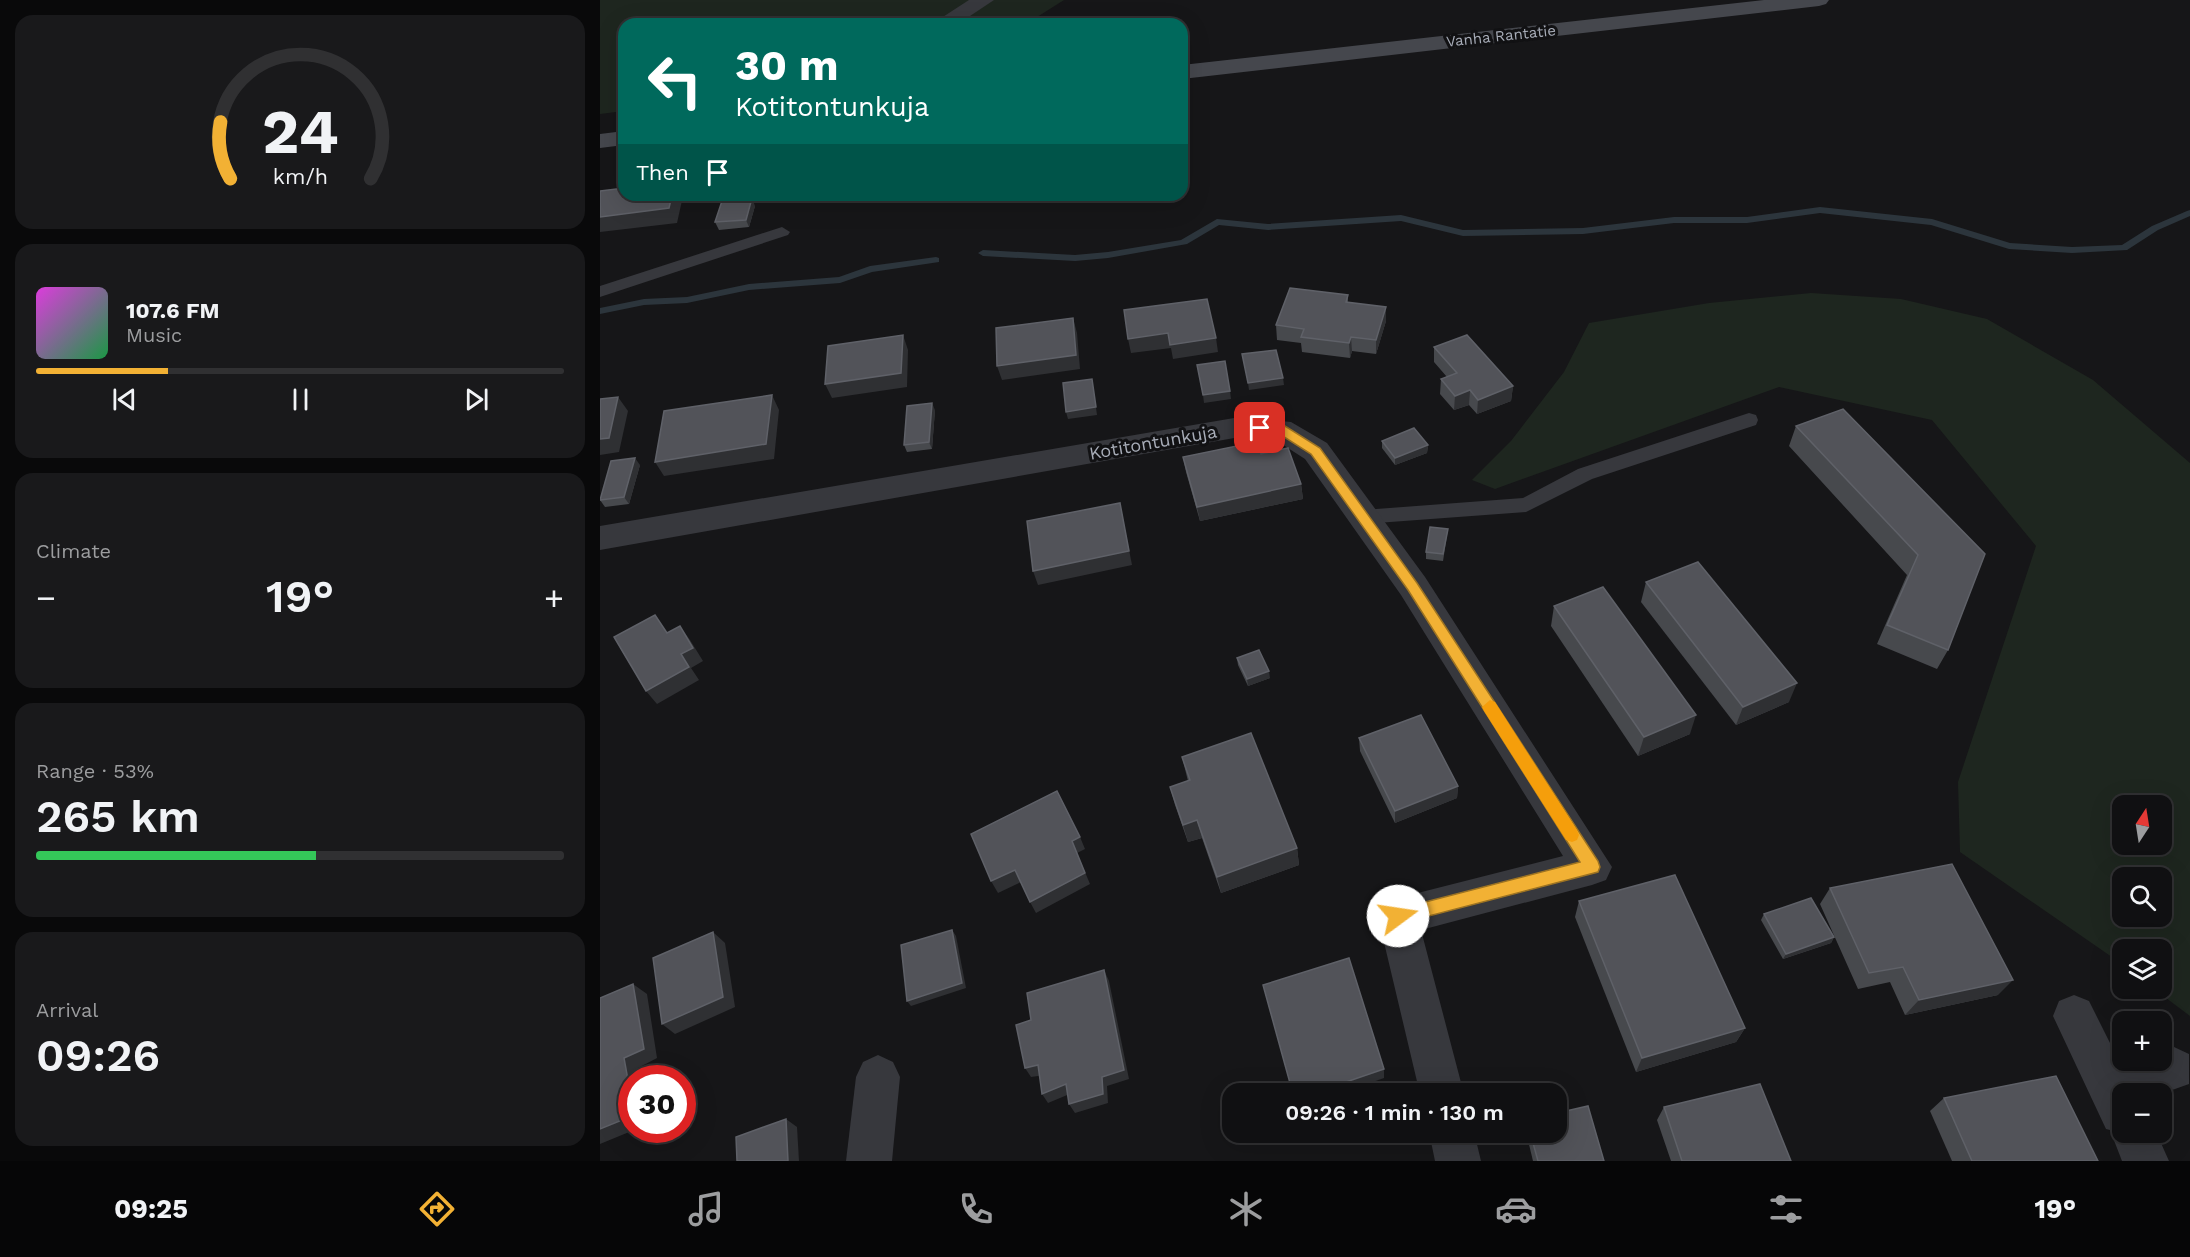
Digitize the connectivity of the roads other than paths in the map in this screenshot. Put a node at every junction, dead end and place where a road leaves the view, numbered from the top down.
1 (984, 0) edge
2 (1819, 0) edge
3 (953, 18) edge
4 (1188, 71) edge
5 (618, 139) edge
6 (600, 141) edge
7 (782, 232) dead end
8 (600, 292) edge
9 (1749, 420) dead end
10 (1363, 517) junction
11 (600, 538) edge
12 (2074, 1016) dead end
13 (2174, 1069) dead end
14 (878, 1077) dead end
15 (1439, 1083) edge
16 (2146, 1083) edge
17 (2112, 1092) edge
18 (1454, 1143) edge
19 (2137, 1143) edge
20 (869, 1161) edge
21 (1458, 1161) edge
22 (2146, 1161) edge

1 - 3 street
2 - 4 main road, Vanha Rantatie
5 - 6 main road
7 - 8 lane
9 - 10 lane
10 - 11 street, Kotitontunkuja
10 - 15 street, Kotitontunkuja
12 - 17 street
13 - 16 street
14 - 20 street
18 - 21 street
19 - 22 street

